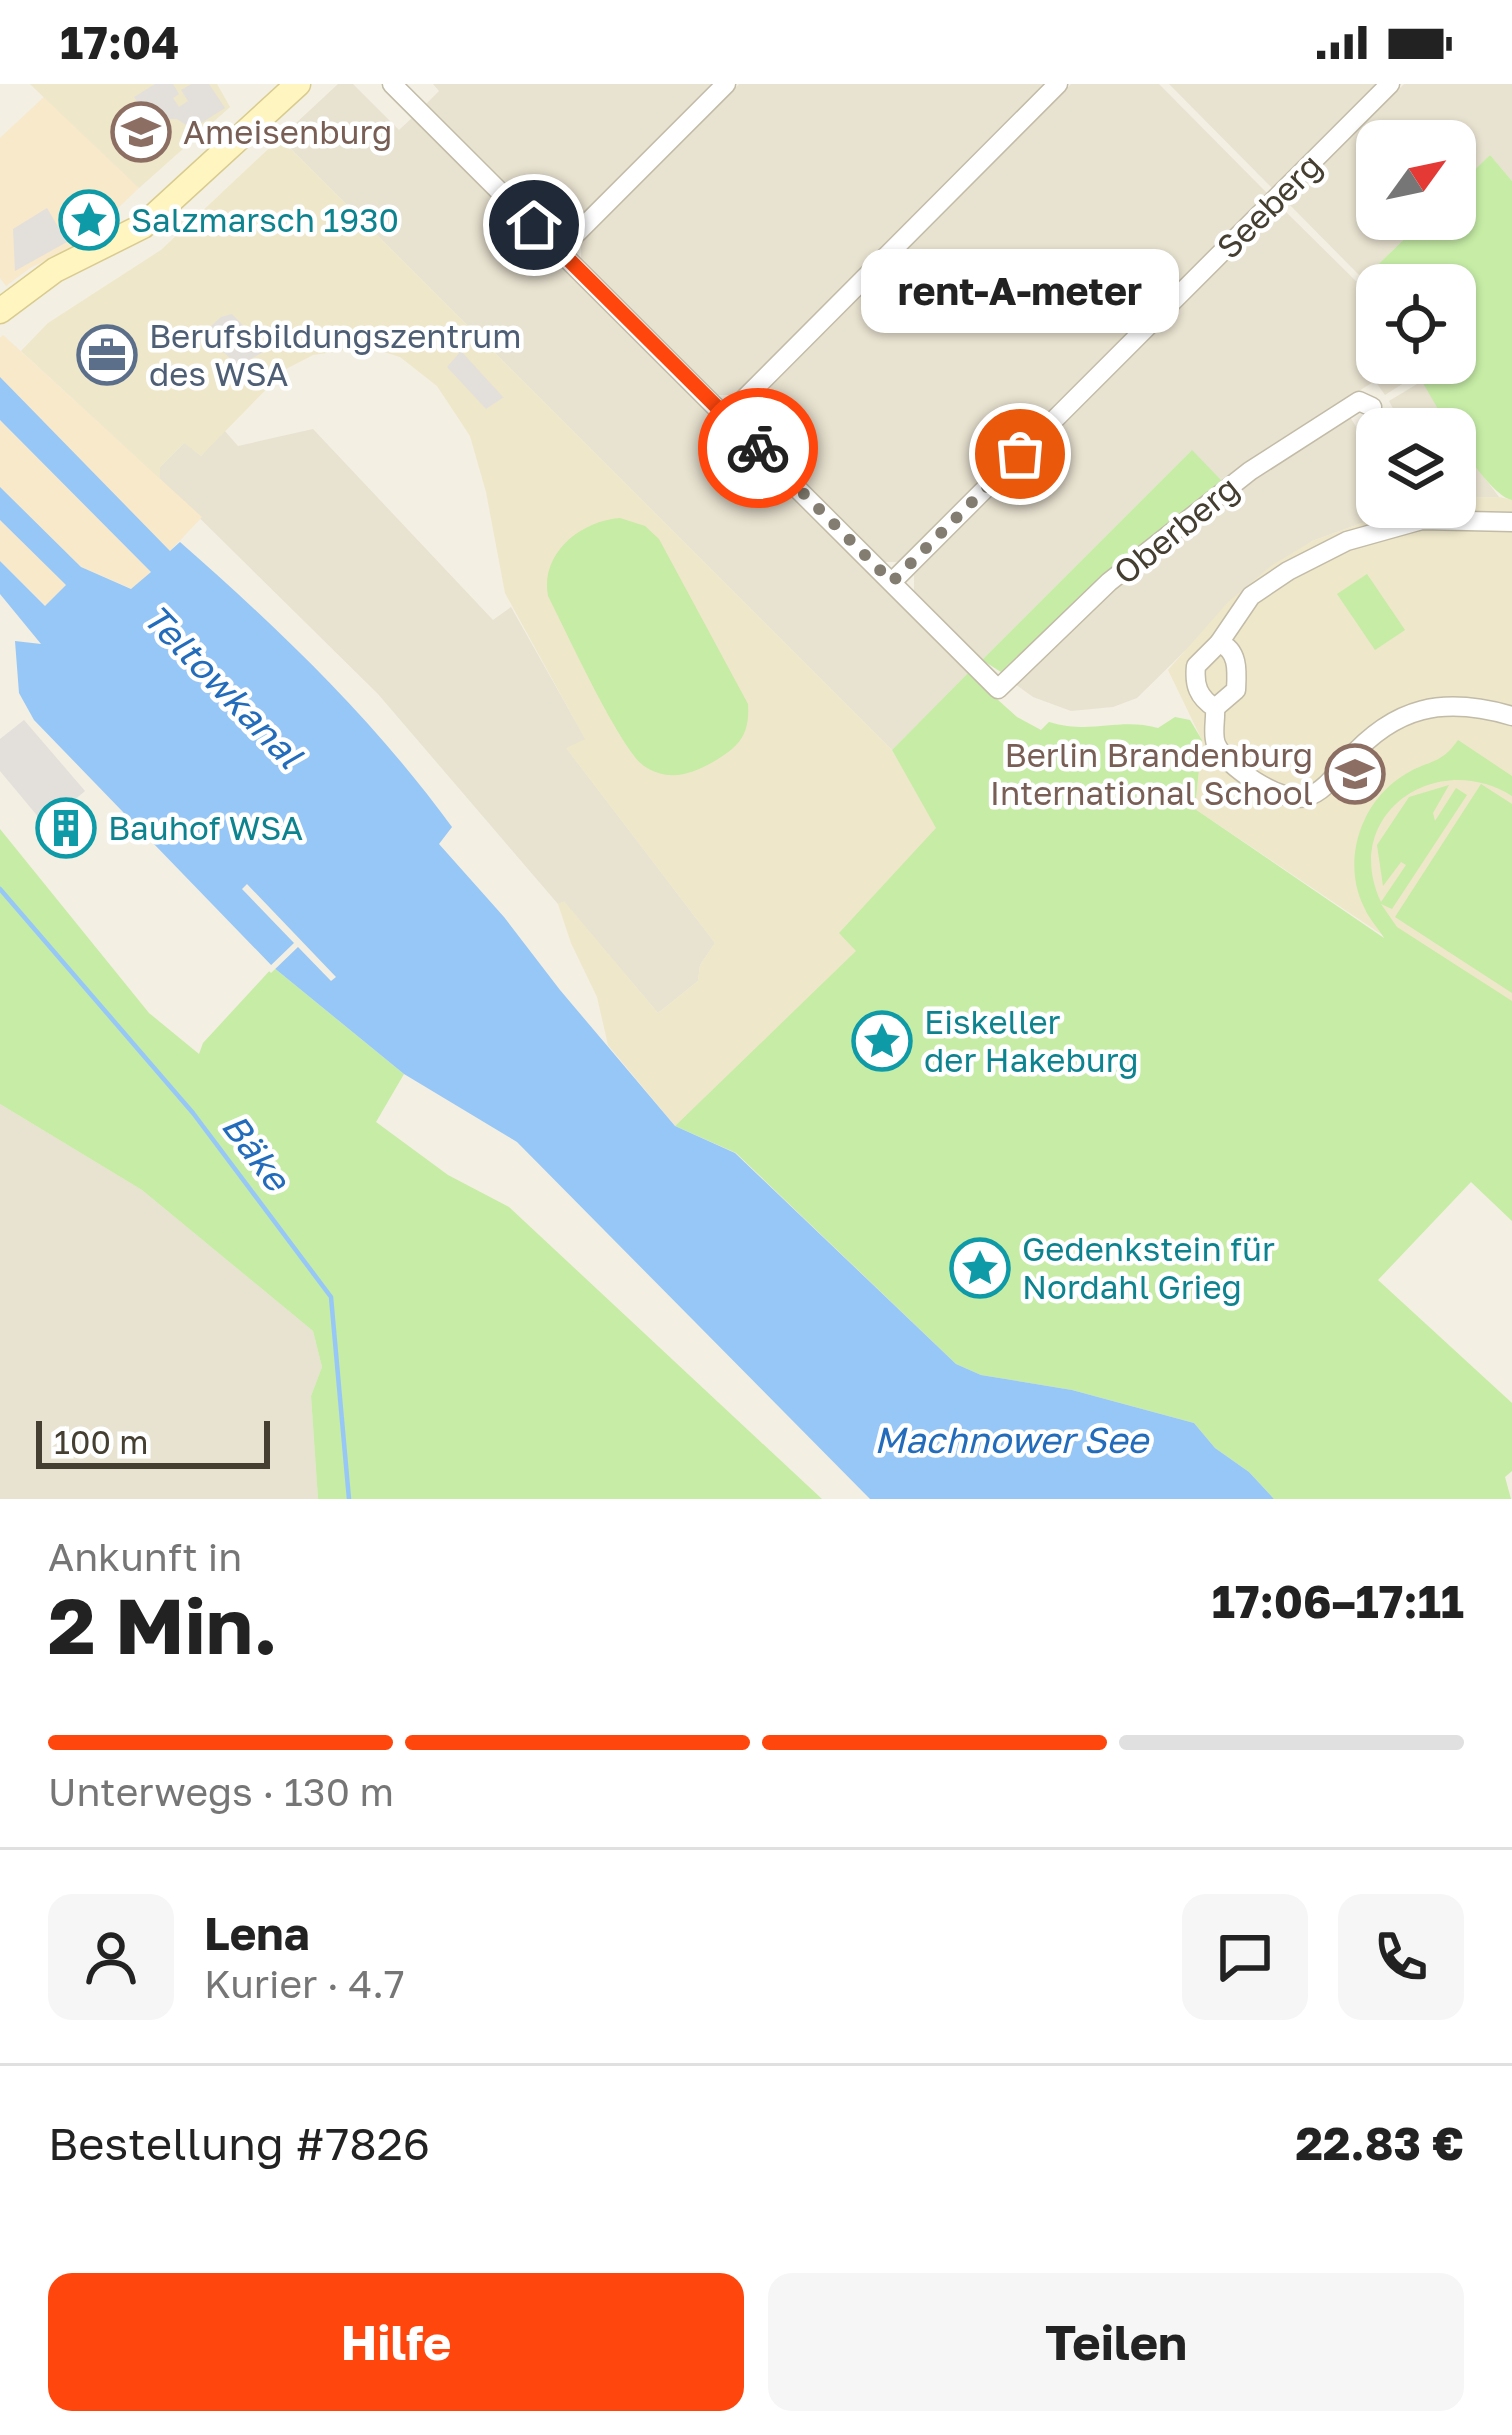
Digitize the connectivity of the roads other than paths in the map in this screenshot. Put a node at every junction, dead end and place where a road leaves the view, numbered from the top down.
1 (298, 84) edge
2 (392, 84) edge
3 (726, 84) edge
4 (1058, 84) edge
5 (1390, 84) edge
6 (560, 250) junction
7 (0, 310) edge
8 (1372, 407) dead end
9 (726, 417) junction
10 (1512, 522) edge
11 (892, 582) junction
12 (1219, 643) junction
13 (1215, 708) junction
14 (1512, 716) edge

1 - 7 street
2 - 6 street
3 - 6 street
4 - 9 street
5 - 11 street, Seeberg
6 - 9 street
8 - 11 street, Oberberg
9 - 11 street
10 - 12 street
12 - 13 street
12 - 13 street
13 - 14 street

